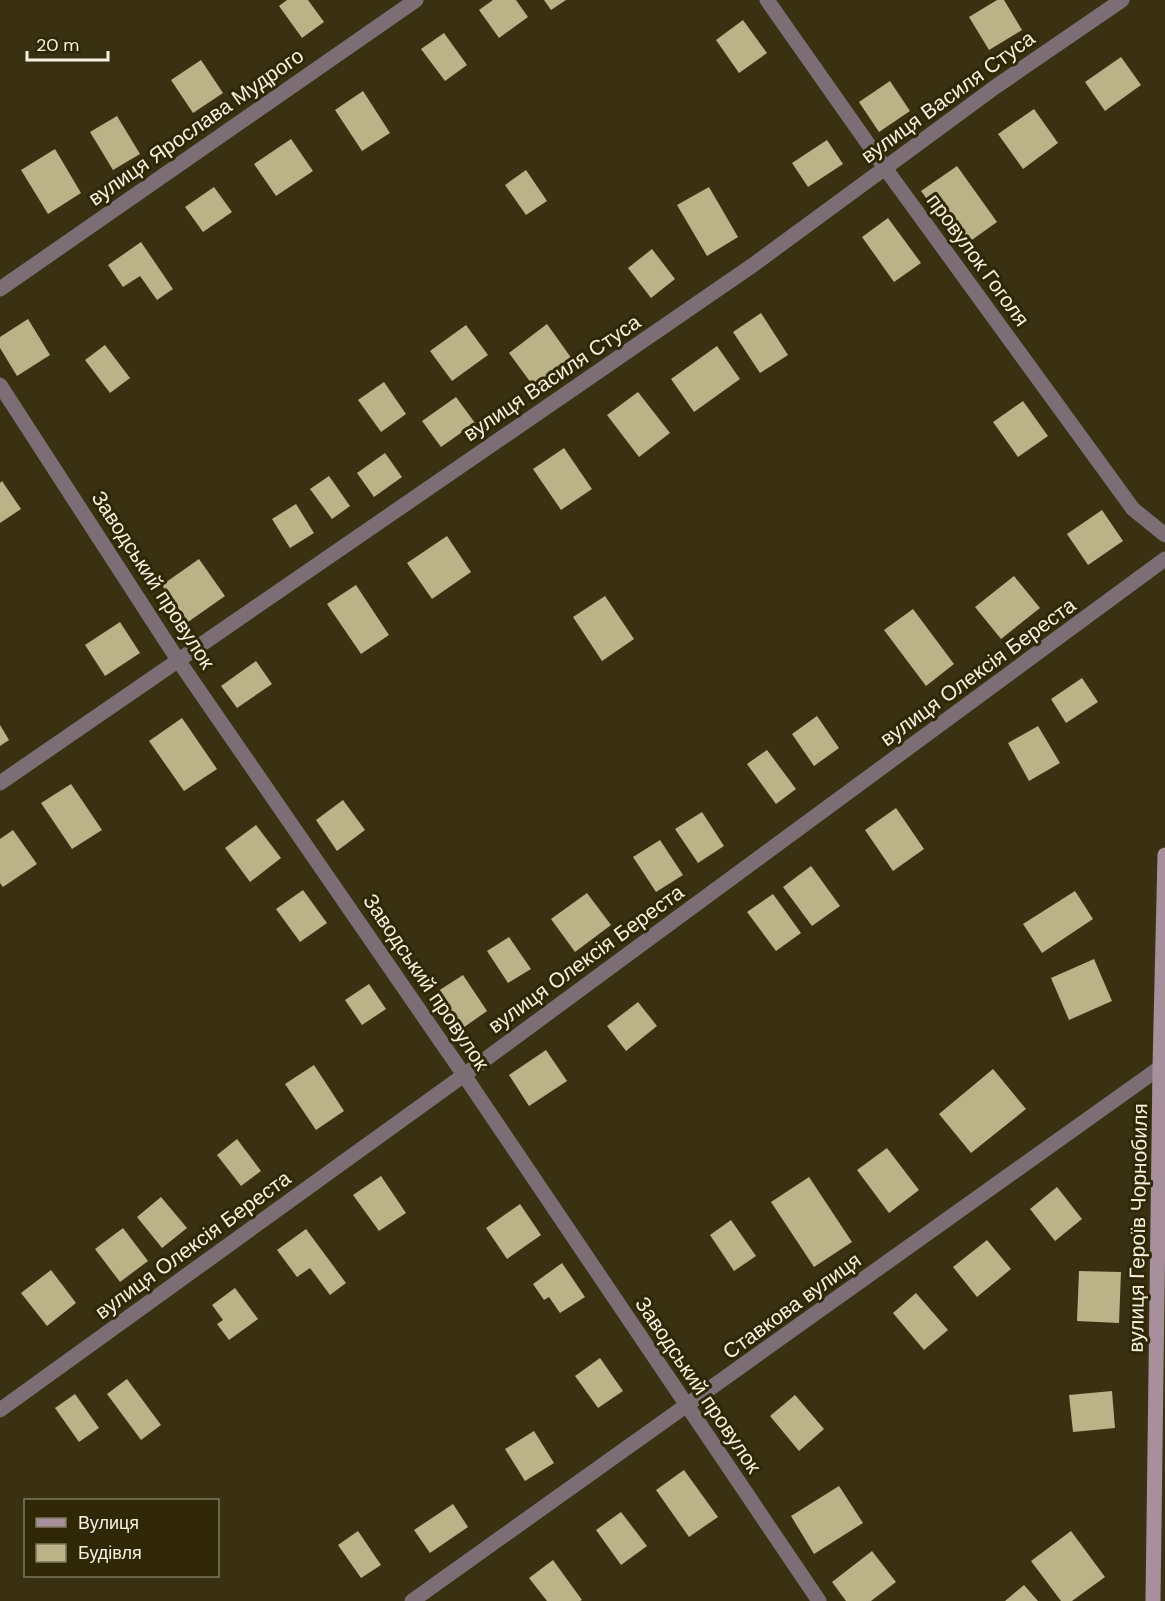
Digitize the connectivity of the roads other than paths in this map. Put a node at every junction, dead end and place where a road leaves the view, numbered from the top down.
1 (416, 0) edge
2 (767, 0) edge
3 (1122, 0) edge
4 (885, 168) junction
5 (0, 289) edge
6 (0, 385) edge
7 (1165, 535) edge
8 (1165, 559) edge
9 (178, 660) junction
10 (0, 783) edge
11 (1165, 855) edge
12 (1162, 1065) edge
13 (464, 1075) junction
14 (687, 1406) junction
15 (0, 1410) edge
16 (1155, 1598) edge
17 (412, 1601) edge
18 (819, 1601) edge

1 - 5 street, вулиця Ярослава Мудрого
2 - 4 street, провулок Гоголя
3 - 4 street, вулиця Василя Стуса
4 - 7 street, провулок Гоголя
4 - 9 street, вулиця Василя Стуса
6 - 9 street, Заводський провулок
8 - 13 street, вулиця Олексія Береста
9 - 10 street, вулиця Василя Стуса
9 - 13 street, Заводський провулок
11 - 12 street, вулиця Героїв Чорнобиля
12 - 14 street, Ставкова вулиця
12 - 16 street, вулиця Героїв Чорнобиля
13 - 14 street, Заводський провулок
13 - 15 street, вулиця Олексія Береста
14 - 17 street, Ставкова вулиця
14 - 18 street, Заводський провулок

